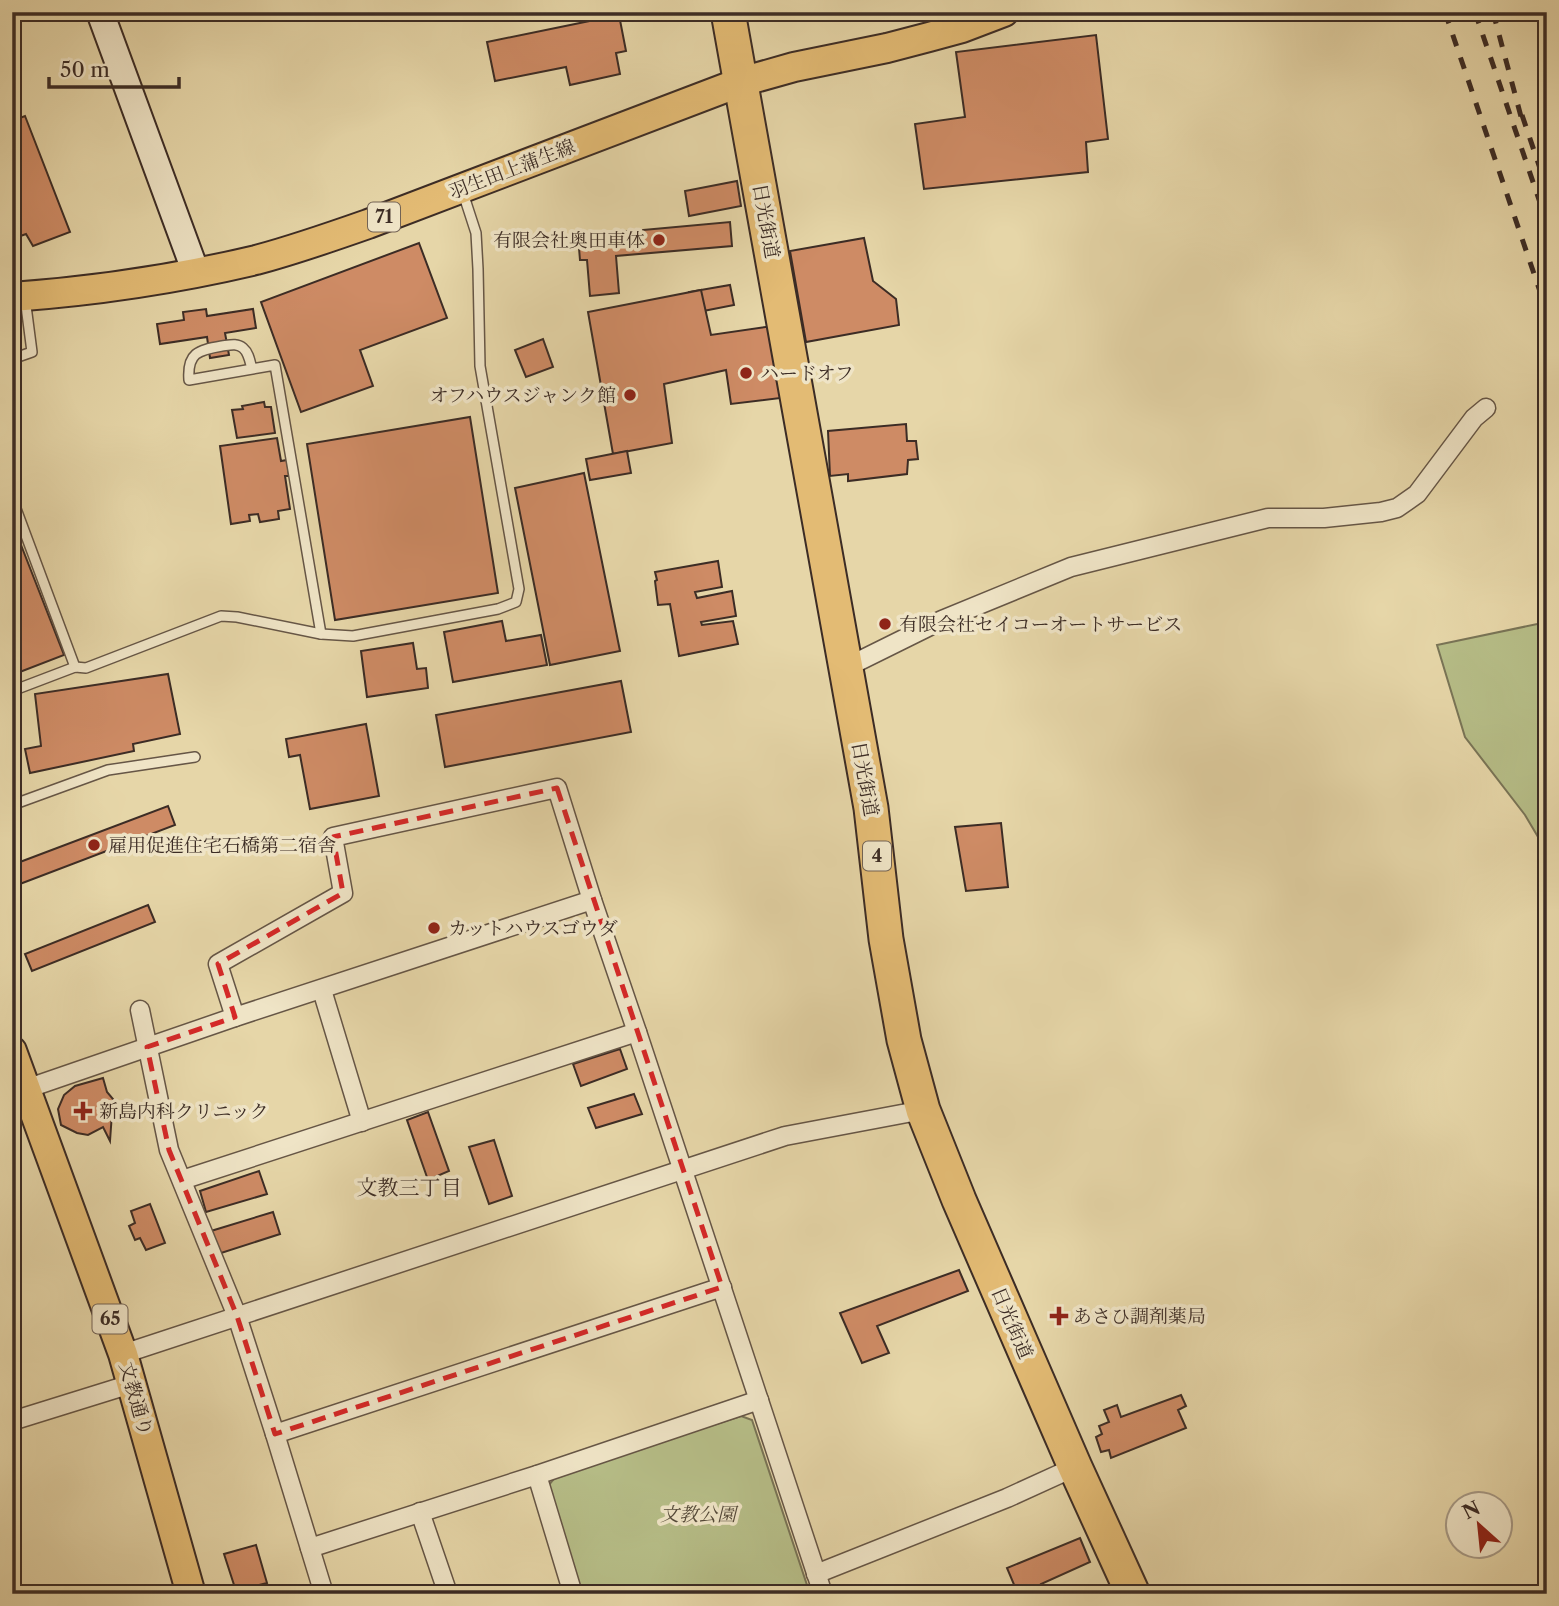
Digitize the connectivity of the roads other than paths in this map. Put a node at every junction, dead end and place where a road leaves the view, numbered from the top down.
1 (100, 12) edge
2 (728, 12) edge
3 (1004, 12) edge
4 (741, 82) junction
5 (461, 188) junction
6 (196, 273) junction
7 (19, 297) edge
8 (12, 359) edge
9 (252, 369) junction
10 (1486, 408) dead end
11 (12, 498) edge
12 (321, 634) junction
13 (75, 667) junction
14 (845, 667) junction
15 (12, 691) edge
16 (195, 757) dead end
17 (12, 805) edge
18 (592, 900) junction
19 (322, 990) junction
20 (140, 1010) dead end
21 (235, 1017) junction
22 (637, 1032) junction
23 (147, 1047) junction
24 (12, 1051) edge
25 (19, 1090) edge
26 (923, 1110) junction
27 (362, 1122) junction
28 (682, 1169) junction
29 (182, 1180) junction
30 (722, 1287) junction
31 (237, 1316) junction
32 (123, 1354) junction
33 (131, 1384) junction
34 (759, 1400) junction
35 (12, 1421) edge
36 (275, 1434) junction
37 (1075, 1467) junction
38 (537, 1475) junction
39 (420, 1512) junction
40 (310, 1548) junction
41 (816, 1574) junction
42 (191, 1594) edge
43 (324, 1594) edge
44 (448, 1594) edge
45 (573, 1594) edge
46 (823, 1594) edge
47 (1133, 1594) edge

1 - 6 street
2 - 4 highway, 日光街道 / 4
3 - 4 main road, 羽生田上蒲生線 / 71
4 - 5 main road, 羽生田上蒲生線 / 71
4 - 14 highway, 日光街道 / 4
5 - 6 main road, 羽生田上蒲生線 / 71
5 - 12 lane
6 - 7 main road, 羽生田上蒲生線 / 71
7 - 8 lane
9 - 9 lane
9 - 12 lane
10 - 14 street
11 - 13 lane
12 - 13 lane
13 - 15 lane
14 - 26 highway, 日光街道 / 4
16 - 17 lane
18 - 19 street
18 - 21 street
18 - 22 street
19 - 21 street
19 - 27 street
20 - 23 street
21 - 23 street
22 - 27 street
22 - 28 street
23 - 25 street
23 - 29 street
24 - 25 main road, 文教通り / 65
25 - 32 main road, 文教通り / 65
26 - 28 street
26 - 37 highway, 日光街道 / 4
27 - 29 street
28 - 30 street
28 - 31 street
29 - 31 street
30 - 34 street
30 - 36 street
31 - 32 street
31 - 36 street
32 - 33 main road, 文教通り / 65
33 - 35 street
33 - 42 main road, 文教通り / 65
34 - 38 street
34 - 41 street
36 - 40 street
37 - 41 street
37 - 47 highway, 日光街道 / 4
38 - 39 street
38 - 45 street
39 - 40 street
39 - 44 street
40 - 43 street
41 - 46 street

